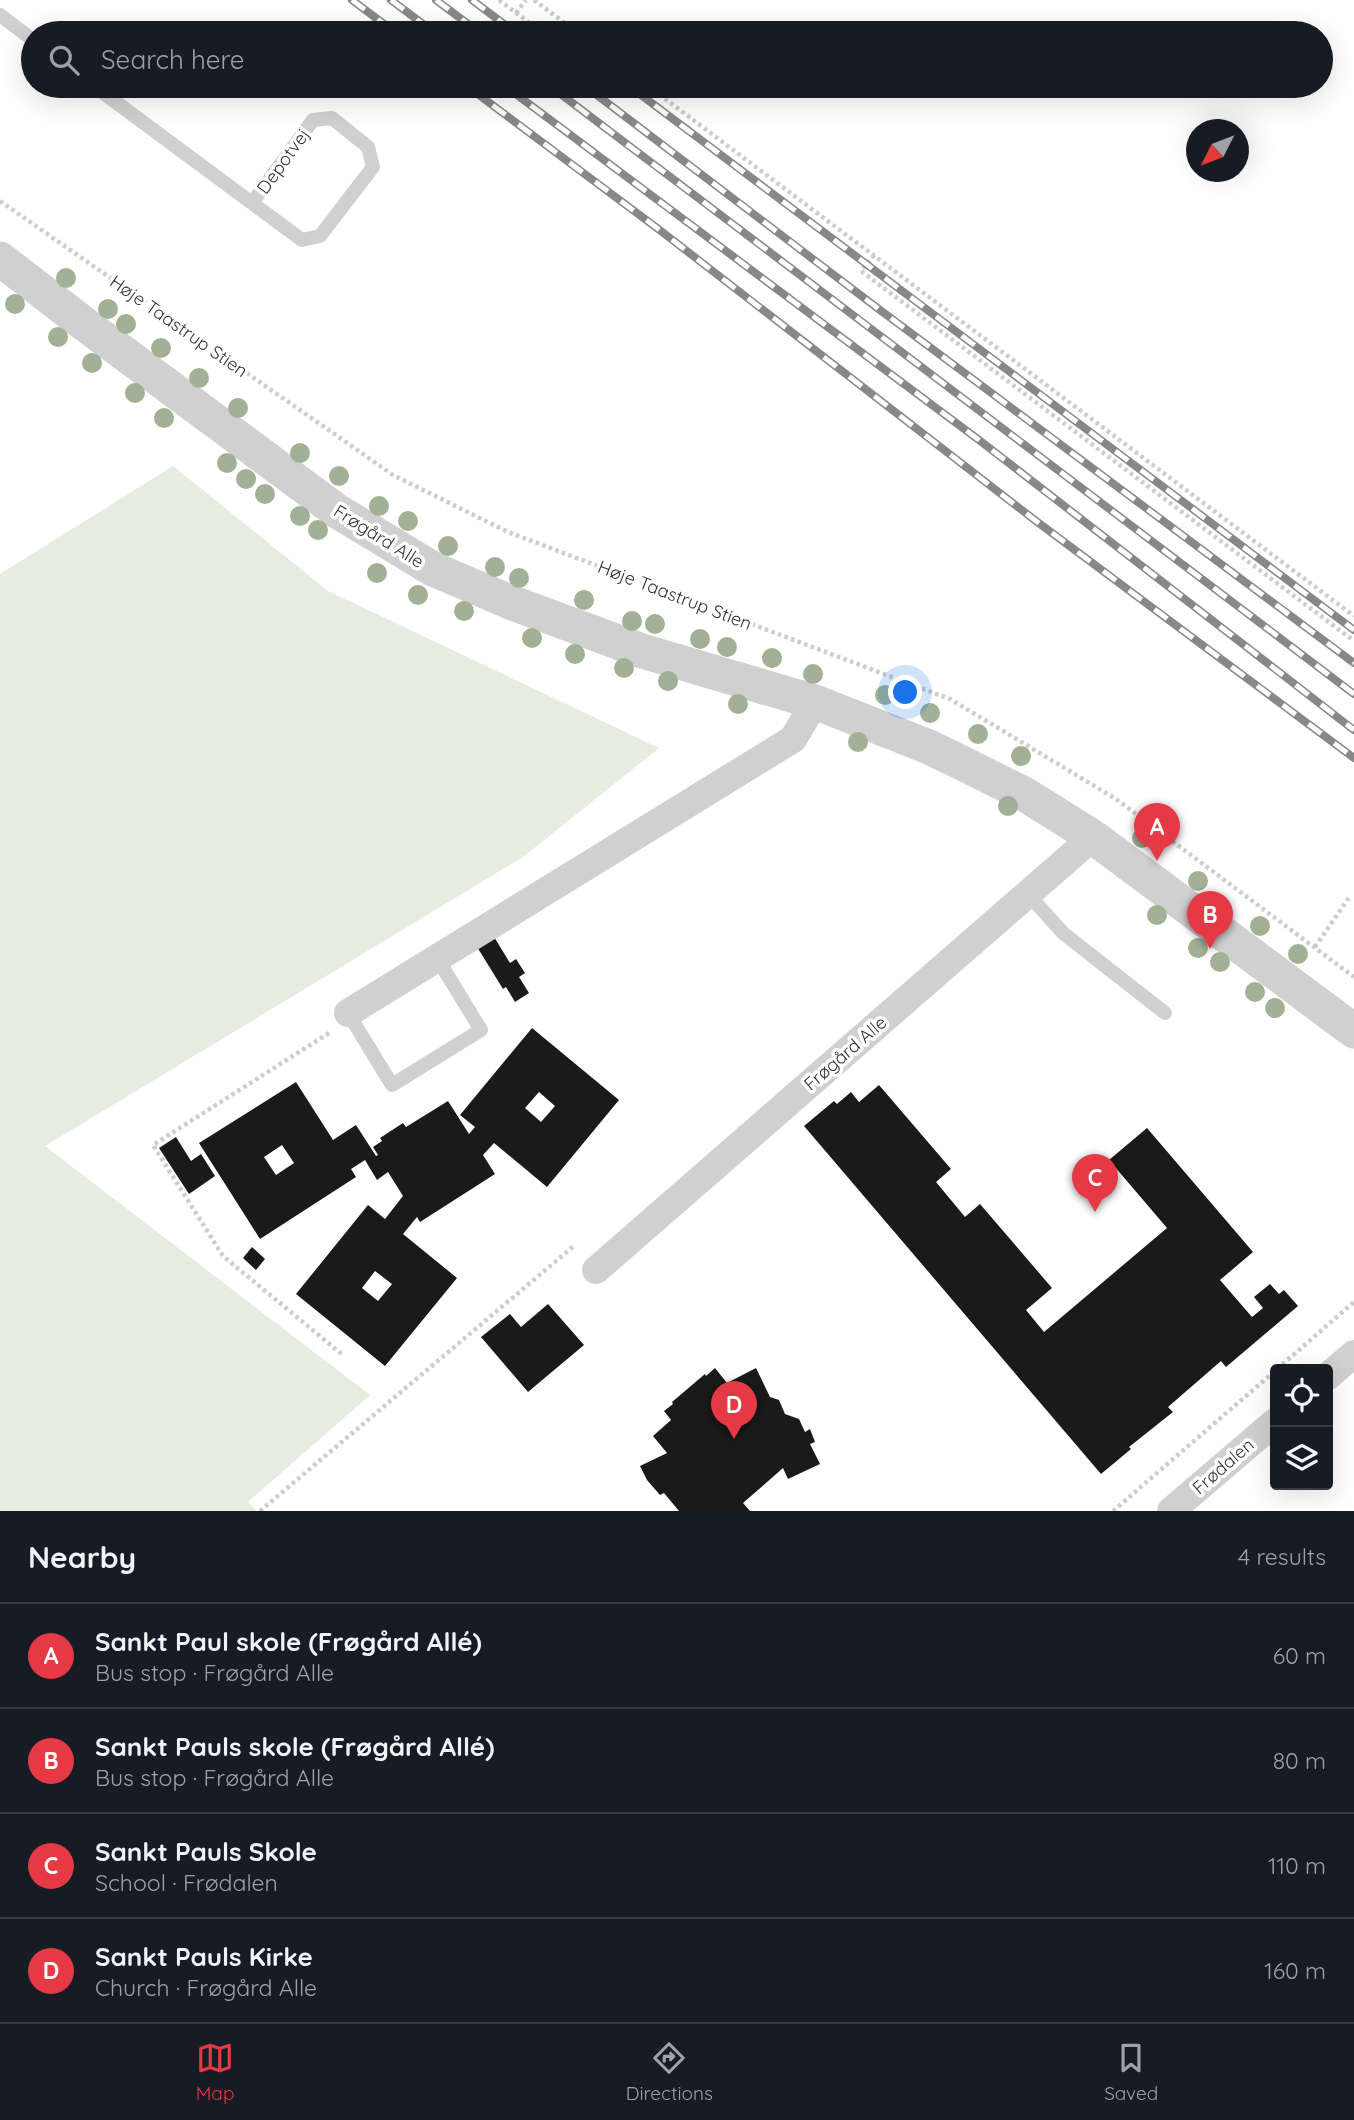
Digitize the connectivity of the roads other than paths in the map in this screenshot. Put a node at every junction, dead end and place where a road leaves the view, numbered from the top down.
1 (0, 16) edge
2 (21, 31) edge
3 (110, 98) edge
4 (252, 203) junction
5 (0, 259) edge
6 (816, 702) junction
7 (1093, 837) junction
8 (1028, 894) junction
9 (437, 958) junction
10 (348, 1013) joint
11 (1165, 1013) dead end
12 (1354, 1031) edge
13 (596, 1270) road end
14 (1354, 1354) edge
15 (1333, 1372) edge
16 (1270, 1426) edge
17 (1171, 1511) edge

1 - 2 lane
3 - 4 lane, Depotvej
4 - 4 lane, Depotvej
5 - 6 street, Frøgård Alle
6 - 7 street, Frøgård Alle
6 - 9 street
7 - 8 street, Frøgård Alle
7 - 12 street, Frøgård Alle
8 - 11 lane
8 - 13 street, Frøgård Alle
9 - 10 street
9 - 10 lane
14 - 15 street
16 - 17 street, Frødalen

